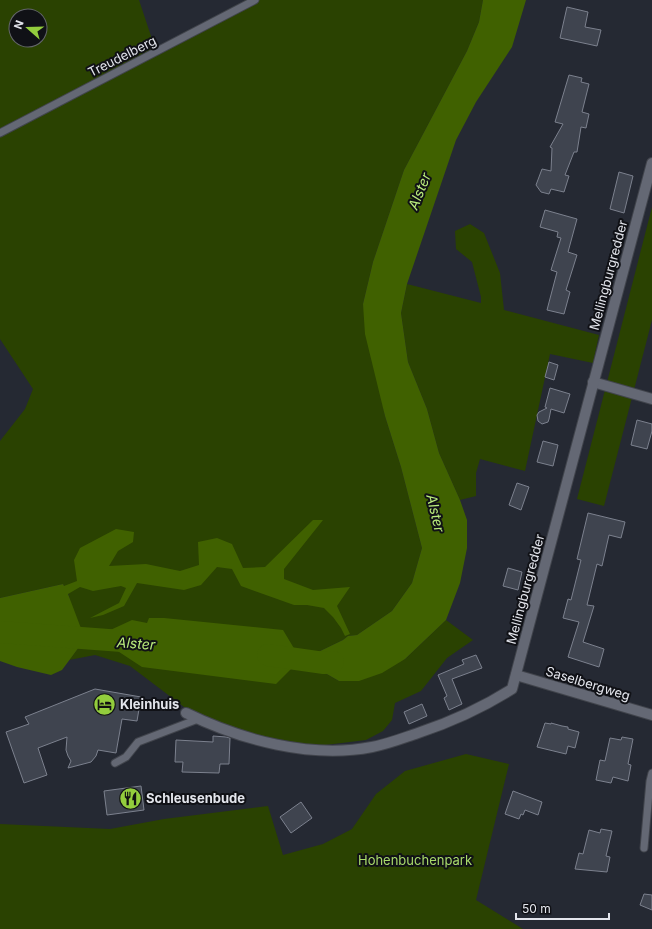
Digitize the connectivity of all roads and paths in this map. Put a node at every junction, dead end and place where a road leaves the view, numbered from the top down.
1 (256, 0) edge
2 (0, 134) edge
3 (652, 163) edge
4 (593, 382) junction
5 (652, 398) edge
6 (516, 675) junction
7 (186, 714) dead end
8 (652, 715) edge
9 (198, 719) junction
10 (116, 763) dead end
11 (652, 773) edge
12 (644, 848) dead end

1 - 2 lane, Treudelberg
3 - 4 street, Mellingburgredder
4 - 5 street
4 - 6 street, Mellingburgredder
6 - 8 street, Saselbergweg
6 - 9 street, Mellingburgredder
7 - 9 street, Mellingburgredder
9 - 10 lane
11 - 12 lane

